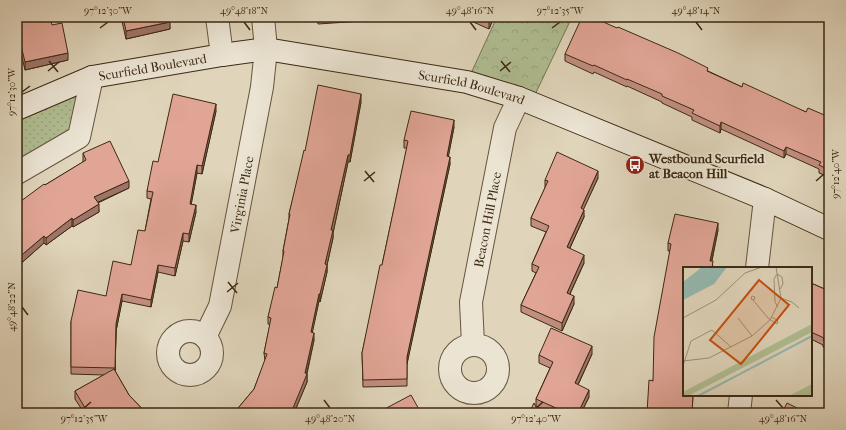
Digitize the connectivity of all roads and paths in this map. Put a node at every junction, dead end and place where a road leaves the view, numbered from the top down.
1 (217, 17) edge
2 (263, 17) edge
3 (266, 49) junction
4 (222, 55) junction
5 (92, 77) junction
6 (519, 98) junction
7 (17, 109) edge
8 (17, 173) edge
9 (765, 199) junction
10 (829, 229) edge
11 (757, 267) edge
12 (205, 337) dead end
13 (473, 344) dead end
14 (741, 396) edge
15 (739, 413) edge

1 - 4 street
2 - 3 street, Virginia Place
3 - 4 street, Scurfield Boulevard
3 - 6 street, Scurfield Boulevard
3 - 12 street, Virginia Place
4 - 5 street, Scurfield Boulevard
5 - 7 street, Scurfield Boulevard
5 - 8 street, Scurfield Boulevard
6 - 9 street, Scurfield Boulevard
6 - 13 street, Beacon Hill Place
9 - 10 street, Scurfield Boulevard
9 - 11 street
14 - 15 street

